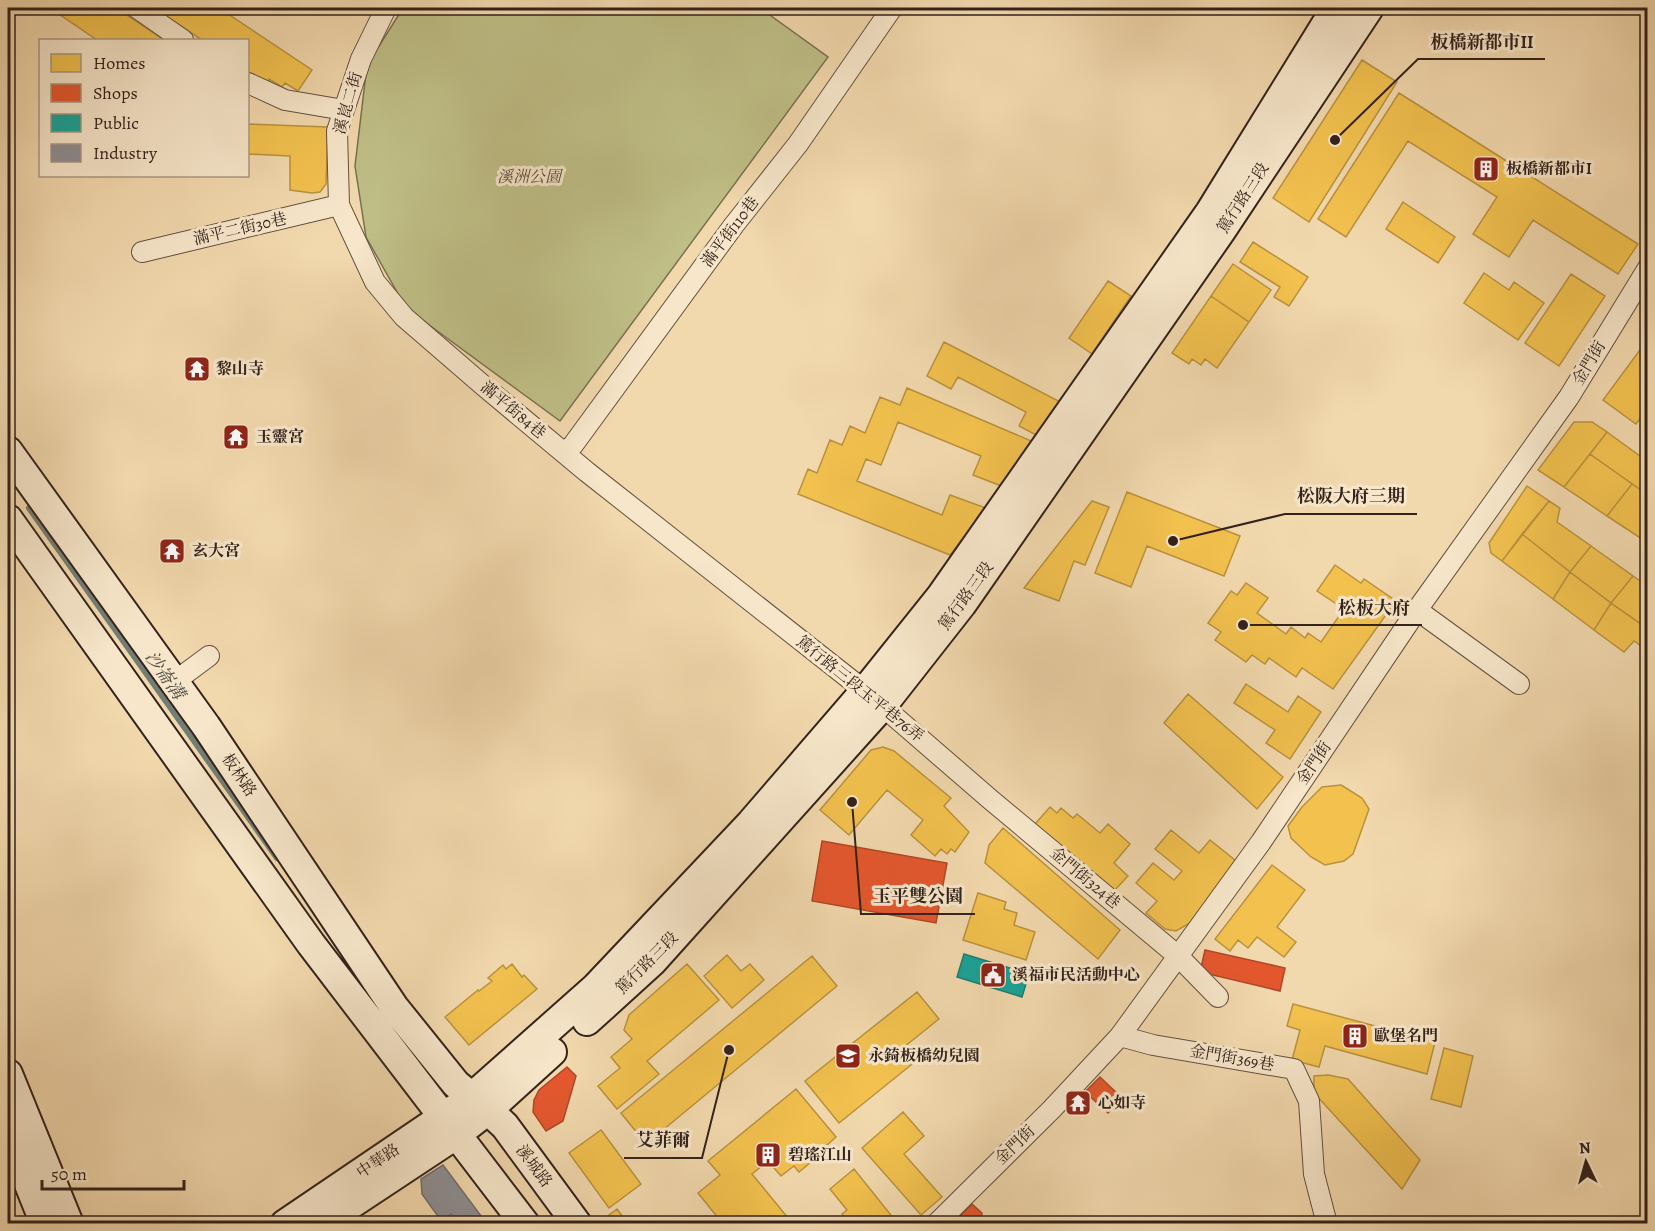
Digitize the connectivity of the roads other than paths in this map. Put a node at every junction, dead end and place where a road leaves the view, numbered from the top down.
1 (136, 8) edge
2 (386, 8) edge
3 (892, 8) edge
4 (1336, 8) edge
5 (1366, 12) edge
6 (182, 39) edge
7 (249, 83) edge
8 (345, 110) junction
9 (339, 205) junction
10 (142, 252) dead end
11 (1647, 268) edge
12 (8, 451) edge
13 (564, 453) junction
14 (8, 519) edge
15 (728, 582) joint
16 (1417, 610) junction
17 (209, 656) dead end
18 (174, 682) junction
19 (1518, 684) dead end
20 (873, 698) junction
21 (991, 800) joint
22 (1178, 956) junction
23 (1218, 997) dead end
24 (1120, 1036) junction
25 (8, 1074) edge
26 (480, 1104) junction
27 (450, 1125) junction
28 (8, 1132) edge
29 (45, 1224) edge
30 (69, 1224) edge
31 (285, 1224) edge
32 (321, 1224) edge
33 (525, 1224) edge
34 (577, 1224) edge
35 (936, 1224) edge
36 (1327, 1224) edge

1 - 6 street
2 - 8 street, 溪崑二街
3 - 13 street, 滿平街110巷
4 - 20 street, 篤行路三段
5 - 20 street, 篤行路三段
7 - 8 street
8 - 9 street, 溪崑二街
9 - 10 street, 滿平二街30巷
9 - 13 street, 滿平街84巷
11 - 16 street, 金門街
12 - 18 street, 板林路
13 - 15 street, 滿平街84巷
14 - 27 street
15 - 20 street, 篤行路三段玉平巷76弄
16 - 19 street
16 - 22 street, 金門街
17 - 18 street
18 - 26 street, 板林路
20 - 21 street, 篤行路三段玉平巷76弄
20 - 26 street, 篤行路三段
21 - 22 street, 金門街324巷
22 - 23 street, 金門街324巷
22 - 24 street, 金門街
24 - 35 street, 金門街
24 - 36 street, 金門街369巷
25 - 30 street
26 - 27 street, 中華路
26 - 34 street, 溪城路
27 - 31 street, 中華路
27 - 32 street, 中華路
27 - 33 street
28 - 29 street

